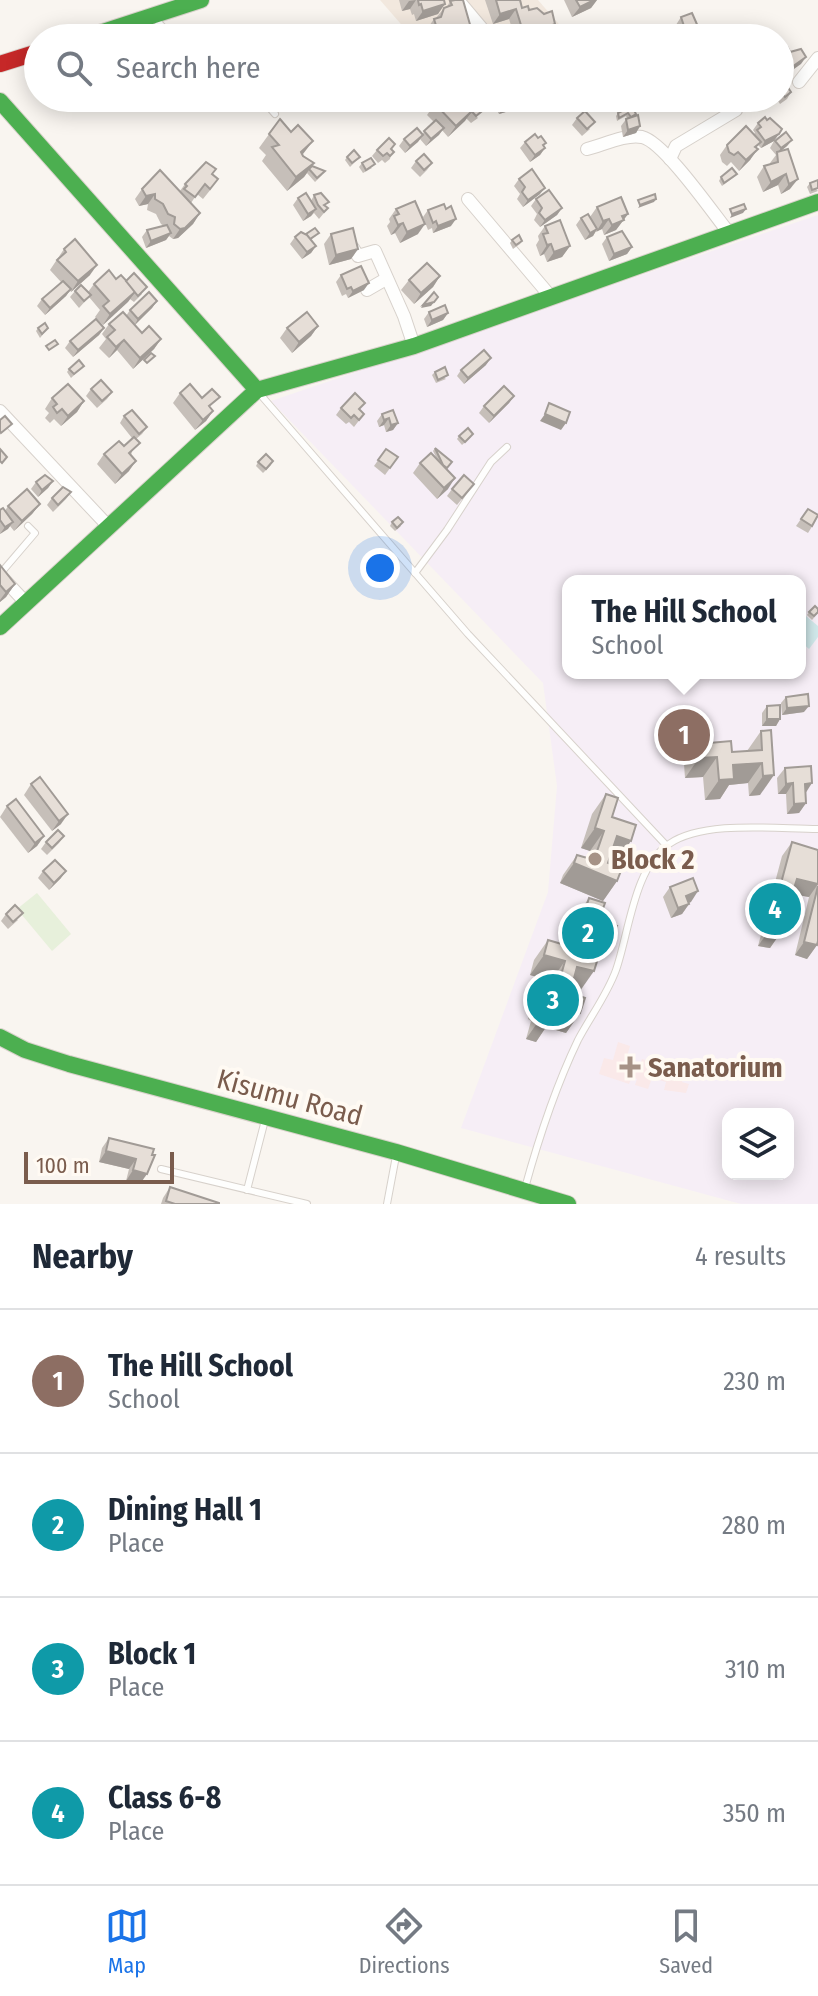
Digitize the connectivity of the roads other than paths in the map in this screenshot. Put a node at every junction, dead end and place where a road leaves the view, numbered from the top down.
1 (201, 0) edge
2 (458, 0) edge
3 (153, 17) junction
4 (130, 24) edge
5 (160, 24) edge
6 (478, 24) edge
7 (24, 56) edge
8 (818, 58) edge
9 (0, 64) edge
10 (799, 82) dead end
11 (0, 101) edge
12 (733, 112) edge
13 (587, 149) dead end
14 (670, 159) junction
15 (468, 199) dead end
16 (818, 202) edge
17 (729, 233) junction
18 (353, 248) edge
19 (386, 279) junction
20 (367, 290) edge
21 (551, 297) junction
22 (414, 346) junction
23 (257, 390) junction
24 (0, 411) edge
25 (507, 447) dead end
26 (28, 526) edge
27 (109, 527) junction
28 (415, 573) junction
29 (0, 574) edge
30 (27, 604) junction
31 (0, 627) edge
32 (818, 829) edge
33 (666, 845) junction
34 (0, 1037) edge
35 (266, 1117) junction
36 (396, 1152) junction
37 (161, 1169) dead end
38 (247, 1190) junction
39 (524, 1192) junction
40 (307, 1204) edge
41 (387, 1204) edge
42 (568, 1204) edge

1 - 3 main road
2 - 6 street
3 - 4 main road
3 - 5 lane
7 - 9 main road
8 - 10 street
11 - 23 main road
12 - 14 street
13 - 14 street
14 - 17 street
15 - 21 street
16 - 17 main road
17 - 21 main road
18 - 19 street
19 - 20 street
19 - 22 street
21 - 22 main road
22 - 23 main road
23 - 27 main road
23 - 28 lane
24 - 27 street
25 - 28 lane
26 - 29 lane
27 - 30 main road
28 - 33 lane
29 - 30 street
30 - 31 main road
32 - 33 lane
33 - 39 lane
34 - 35 main road, Kisumu Road
35 - 36 main road, Kisumu Road
35 - 38 lane
36 - 39 main road, Kisumu Road
36 - 41 lane
37 - 38 lane
38 - 40 lane
39 - 42 main road, Kisumu Road

